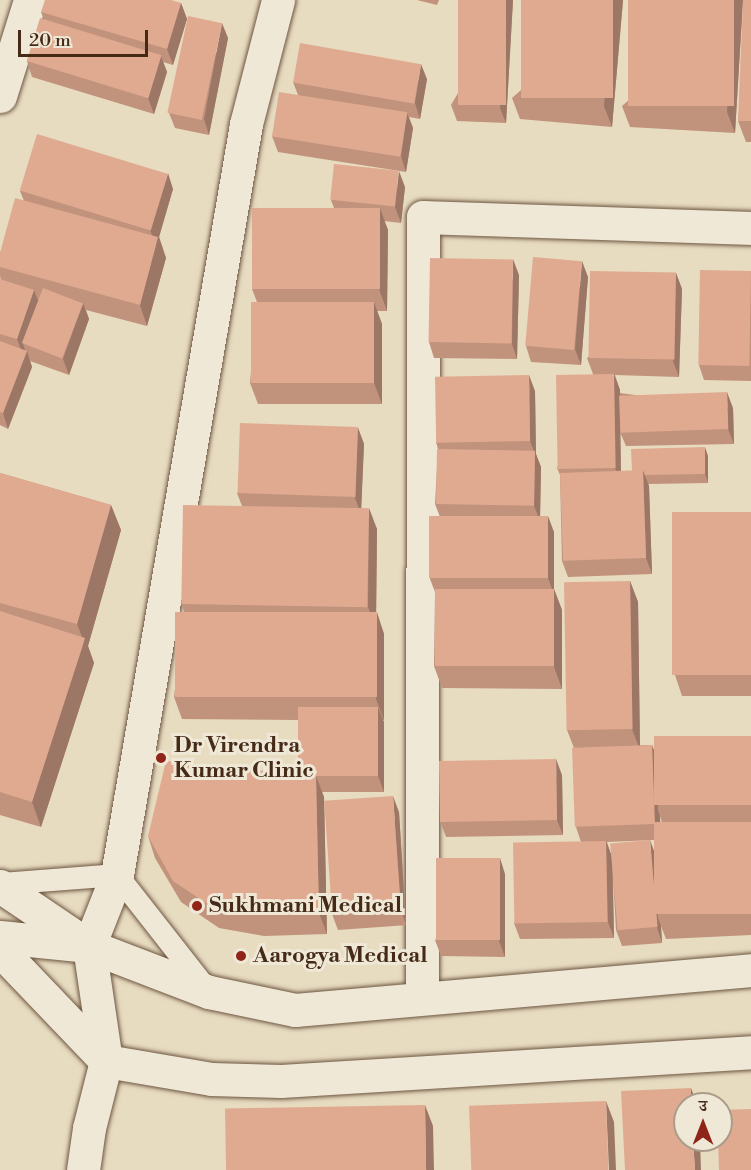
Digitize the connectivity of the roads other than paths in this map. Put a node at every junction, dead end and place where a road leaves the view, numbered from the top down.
1 (30, 0) edge
2 (278, 0) edge
3 (0, 96) edge
4 (751, 228) edge
5 (117, 875) junction
6 (0, 885) edge
7 (0, 937) edge
8 (89, 946) junction
9 (0, 950) edge
10 (751, 970) edge
11 (209, 992) junction
12 (422, 997) junction
13 (751, 1052) edge
14 (106, 1061) junction
15 (83, 1170) edge

1 - 3 street
2 - 5 street
4 - 12 street
5 - 6 lane
5 - 8 street
5 - 11 lane
6 - 8 street
7 - 8 street
8 - 11 street
8 - 14 street
9 - 14 street
10 - 12 street
11 - 12 street
13 - 14 street
14 - 15 street

